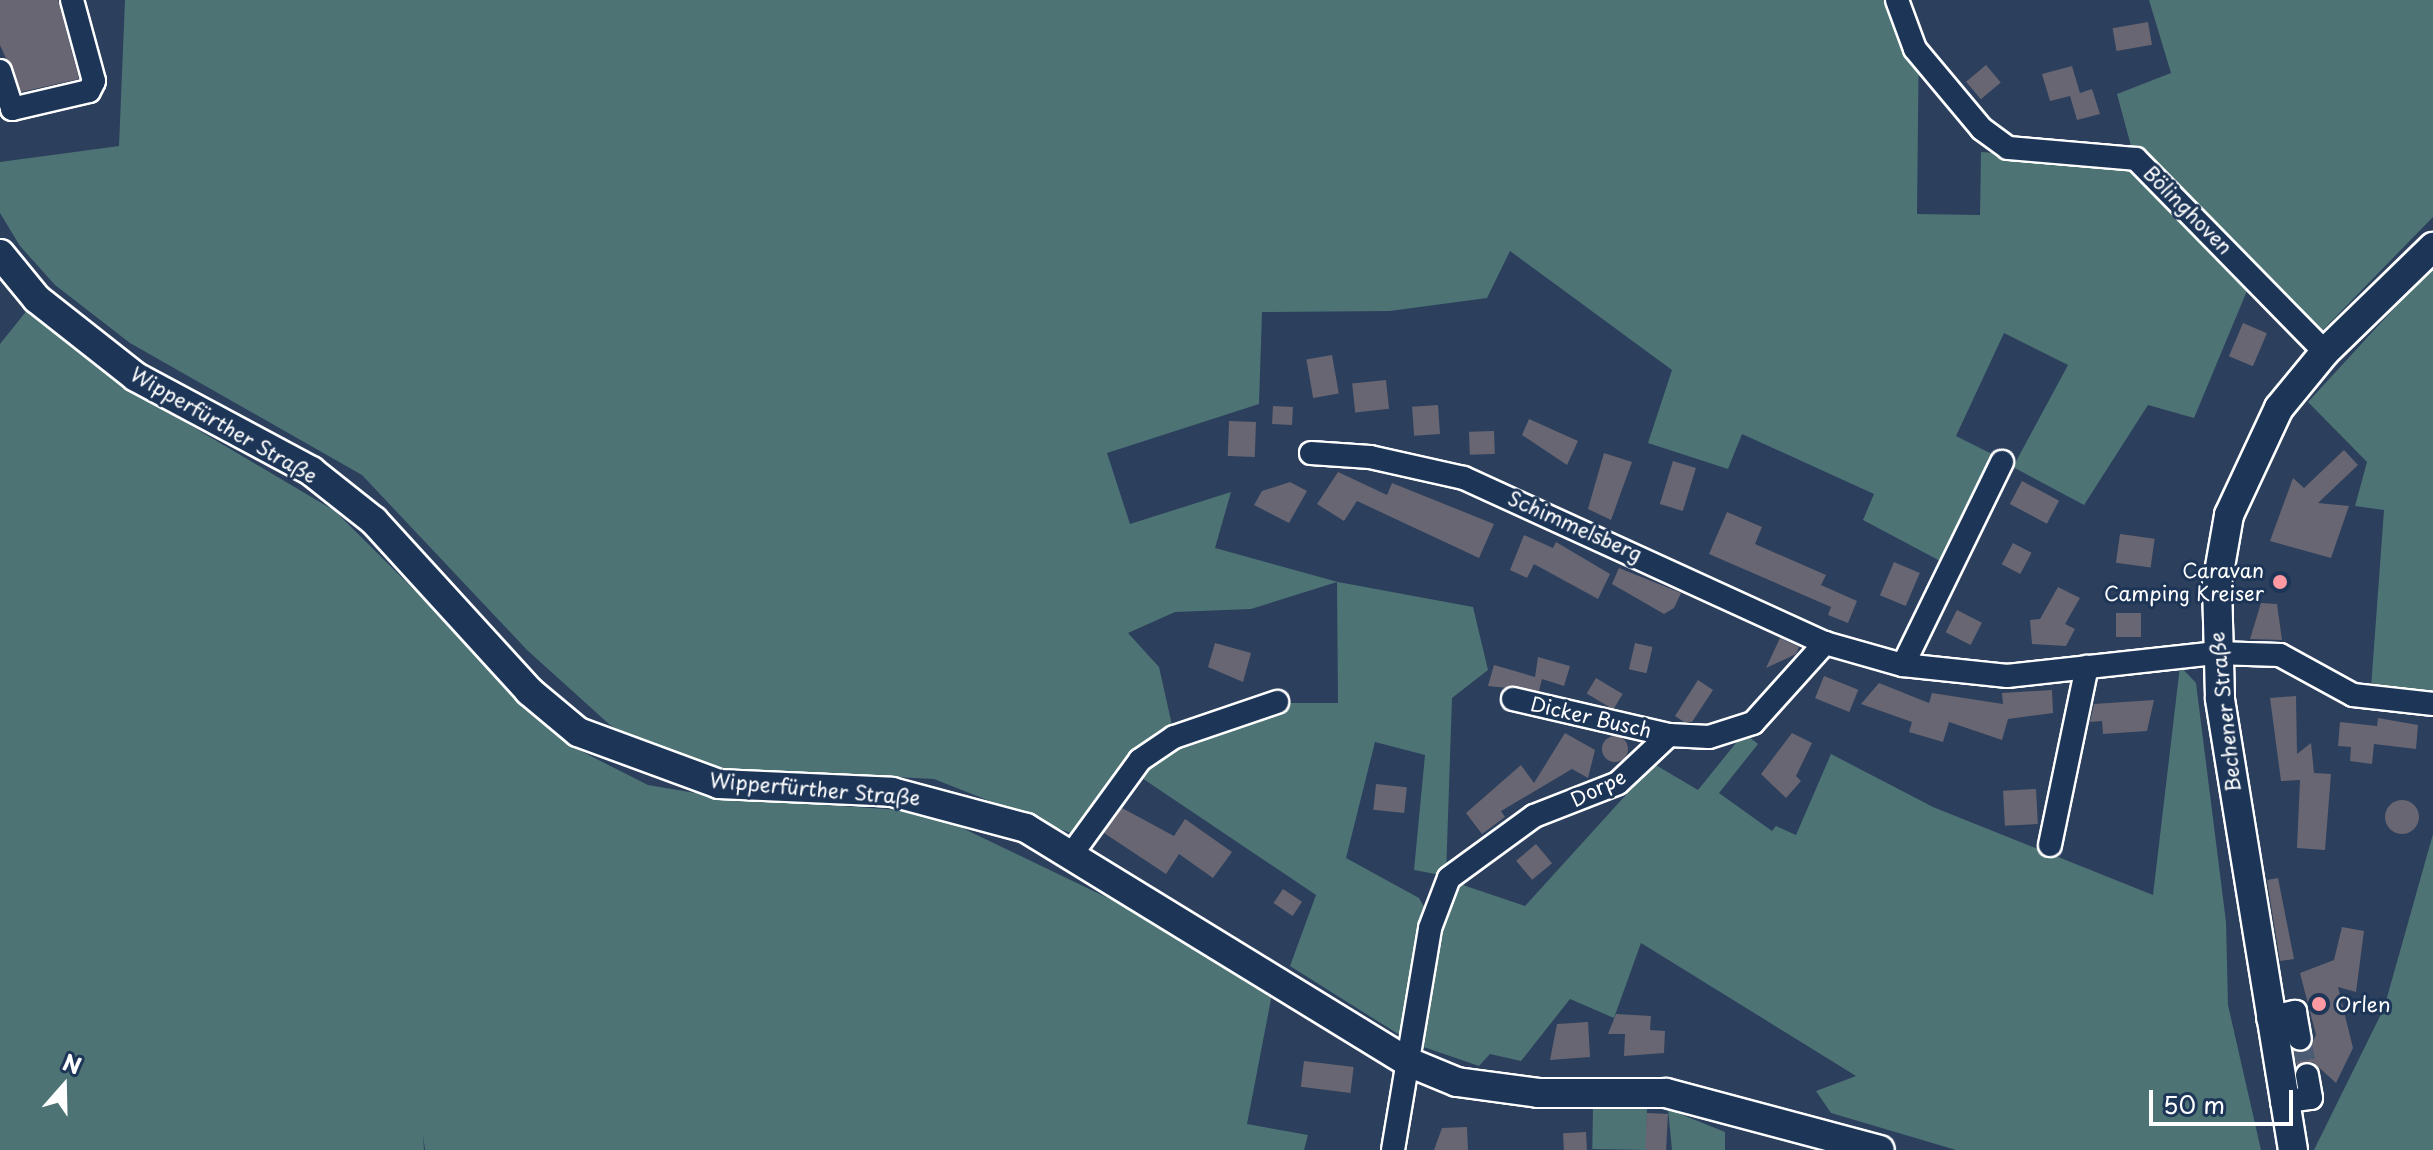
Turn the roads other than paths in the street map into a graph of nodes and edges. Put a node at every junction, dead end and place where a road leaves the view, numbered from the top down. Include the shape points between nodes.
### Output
1 (72, 0) edge
2 (1897, 0) edge
3 (0, 71) edge
4 (2433, 247) edge
5 (0, 254) edge
6 (2325, 352) junction
7 (1311, 453) dead end
8 (2002, 462) dead end
9 (1825, 643) junction
10 (2215, 653) junction
11 (1903, 665) junction
12 (2087, 667) junction
13 (1513, 699) dead end
14 (1277, 702) dead end
15 (2433, 704) edge
16 (1669, 735) junction
17 (2050, 845) dead end
18 (1071, 855) junction
19 (2268, 1018) junction
20 (2300, 1039) tunnel mouth
21 (1406, 1061) junction
22 (2307, 1075) tunnel mouth
23 (2282, 1102) junction
24 (1393, 1150) edge
25 (1880, 1150) edge
26 (2293, 1150) edge

1 - 3 street via 94,81 89,91 12,109
2 - 6 street, Bölinghoven via 1915,49 1982,129 2008,148 2136,159
4 - 6 main road, Bechener Straße
5 - 18 main road, Wipperfürther Straße via 37,299 136,377 311,471 374,521 529,691 578,732 648,764 719,784 892,792 963,806 1026,828
6 - 10 main road, Bechener Straße via 2279,408 2229,515
7 - 9 street, Schimmelsberg via 1370,457 1464,478
8 - 11 street
9 - 11 street
9 - 16 street via 1753,723 1709,737
10 - 12 street
10 - 15 street via 2280,655 2345,693
10 - 19 main road, Bechener Straße
11 - 12 street via 2007,676
12 - 17 street
13 - 16 street, Dicker Busch
14 - 18 street via 1174,737 1140,760
16 - 21 street, Dorpe via 1618,783 1534,816 1449,878 1430,928
18 - 21 main road, Wipperfürther Straße
19 - 20 street via 2295,1012
19 - 23 main road, Bechener Straße
21 - 24 street, Dorpe
21 - 25 main road, Wipperfürther Straße via 1493,1088 1666,1093
22 - 23 street via 2311,1098
23 - 26 main road, Bechener Straße

